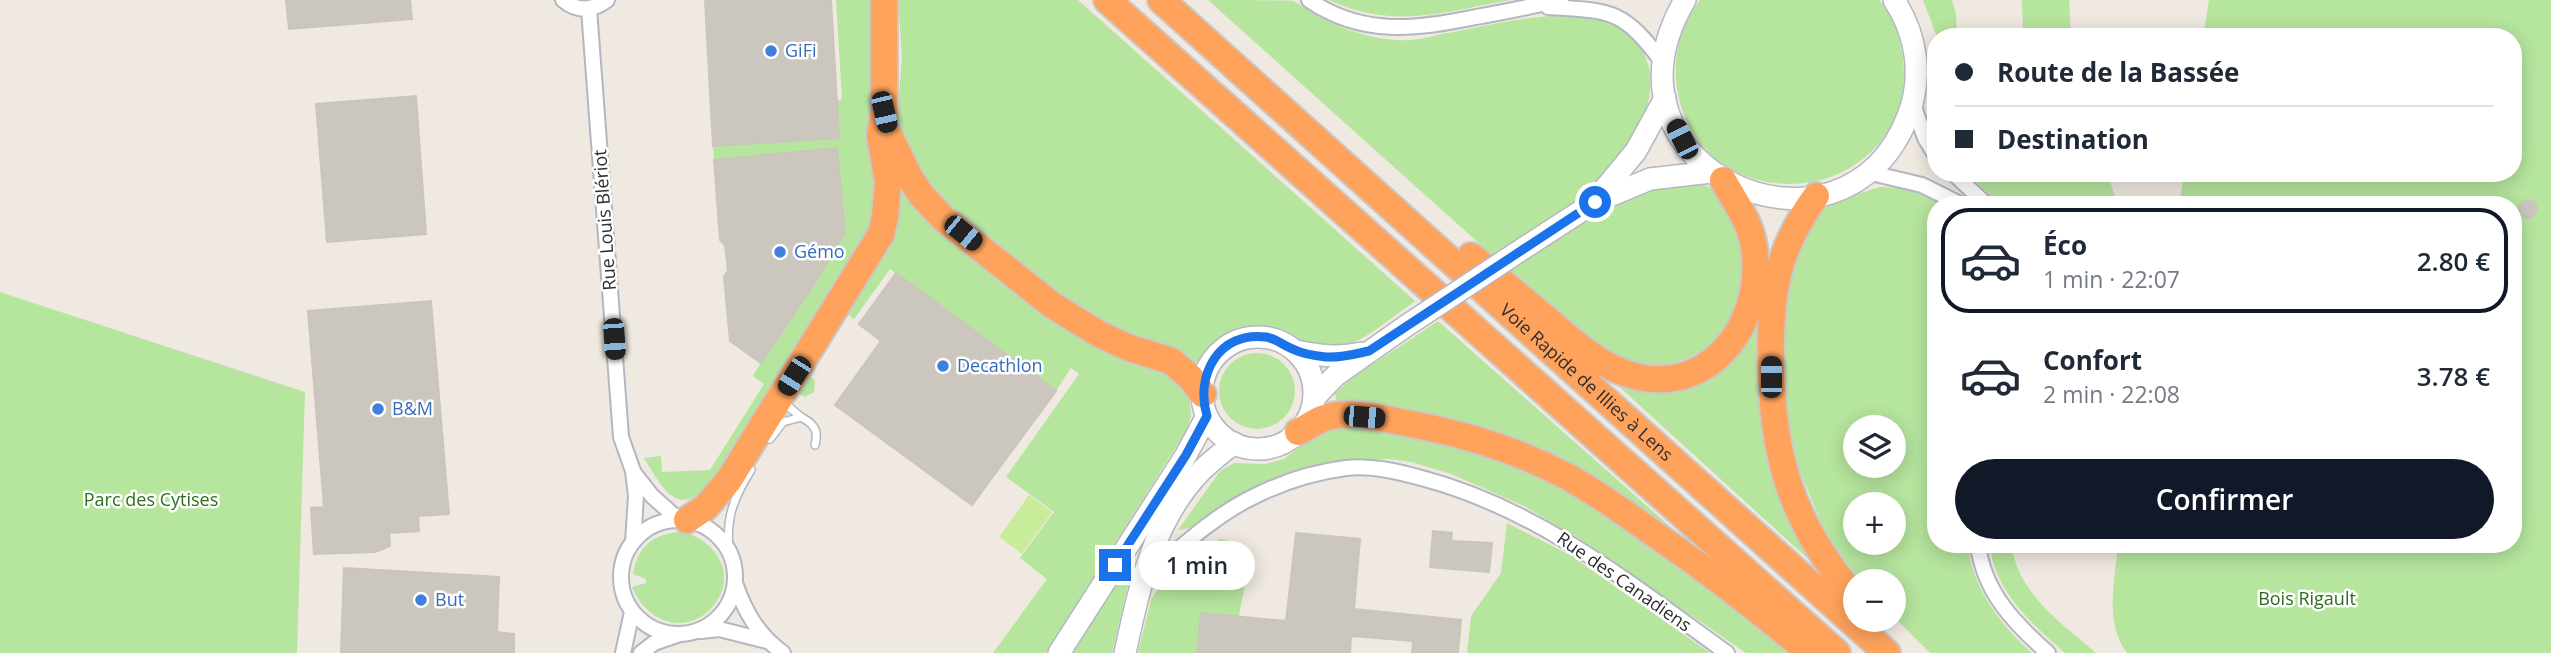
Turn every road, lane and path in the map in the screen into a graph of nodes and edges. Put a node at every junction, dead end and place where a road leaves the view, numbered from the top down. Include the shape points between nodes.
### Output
1 (563, 0) edge
2 (607, 0) edge
3 (884, 0) edge
4 (1107, 0) edge
5 (1161, 0) edge
6 (1309, 0) edge
7 (1561, 0) edge
8 (1685, 0) edge
9 (1894, 0) edge
10 (1532, 6) junction
11 (589, 9) junction
12 (1663, 63) junction
13 (1665, 98) junction
14 (1913, 104) junction
15 (884, 112) junction
16 (1927, 141) edge
17 (1867, 172) junction
18 (1717, 176) junction
19 (1963, 182) edge
20 (1816, 196) junction
21 (1943, 196) edge
22 (1977, 196) edge
23 (1595, 202) junction
24 (1412, 226) junction
25 (1296, 351) junction
26 (1369, 351) junction
27 (1314, 398) junction
28 (779, 399) junction
29 (1205, 405) junction
30 (801, 417) junction
31 (1298, 432) junction
32 (1234, 443) junction
33 (766, 444) dead end
34 (815, 445) dead end
35 (752, 467) dead end
36 (633, 471) junction
37 (683, 520) junction
38 (633, 542) junction
39 (729, 551) junction
40 (1980, 553) edge
41 (735, 582) junction
42 (1141, 582) junction
43 (1843, 584) edge
44 (632, 612) junction
45 (696, 631) junction
46 (1888, 632) edge
47 (679, 634) junction
48 (767, 641) junction
49 (623, 653) edge
50 (641, 653) edge
51 (783, 653) edge
52 (1059, 653) edge
53 (1125, 653) edge
54 (1727, 653) edge
55 (1810, 653) edge
56 (1837, 653) edge
57 (1887, 653) edge
58 (1903, 653) edge
59 (2048, 653) edge

1 - 11 street via 571,7
2 - 11 street
3 - 15 highway
4 - 56 highway
5 - 24 highway, Voie Rapide de Illies à Lens
6 - 10 street via 1345,17 1397,28
7 - 10 street
8 - 12 street via 1670,31
9 - 14 street via 1915,48
10 - 12 street via 1603,11 1626,21
11 - 36 street, Rue Louis Blériot via 621,437
12 - 13 street
13 - 18 street via 1682,139
13 - 23 street via 1636,151
14 - 16 street
14 - 17 street via 1896,140
15 - 28 highway via 880,135 888,196 881,234
15 - 29 highway via 889,135 910,178 944,219 1073,319 1127,347 1171,361 1190,377
17 - 20 street
17 - 21 street
18 - 20 street via 1764,196
18 - 23 street via 1650,178
18 - 24 highway via 1748,224 1754,244 1755,290 1743,327 1731,343 1714,359 1676,377 1639,377 1604,364 1453,240
19 - 22 street
20 - 43 highway via 1785,247 1776,283 1771,402 1775,438 1797,510
23 - 26 street, bridge
24 - 57 highway, Voie Rapide de Illies à Lens
25 - 26 street via 1343,357
25 - 27 street via 1310,372
25 - 29 street via 1265,337 1231,344 1208,369
26 - 27 street
27 - 31 street
28 - 30 lane
28 - 37 highway via 719,493
29 - 32 street via 1218,432
29 - 52 street via 1186,455
30 - 33 lane via 783,422
30 - 34 lane via 816,429
31 - 32 street via 1268,448
31 - 55 highway via 1324,418 1380,418 1487,442 1530,459 1609,502 1705,569
32 - 42 street via 1200,472 1178,502
35 - 39 lane via 730,511
36 - 37 street, Rue Louis Blériot via 652,496
36 - 38 street, Rue Louis Blériot
37 - 38 street via 663,521
37 - 39 street via 701,524
38 - 44 street via 621,577
39 - 41 street
40 - 59 street via 1994,595
41 - 45 street via 723,611
41 - 48 street via 744,608
42 - 53 street
42 - 54 street, Rue des Canadiens via 1205,527 1255,496 1303,477 1348,468 1393,470 1446,484 1522,515 1578,546
44 - 47 street via 662,632
44 - 49 street
45 - 47 street
45 - 48 street via 719,629
46 - 58 highway
47 - 50 street
48 - 51 street

